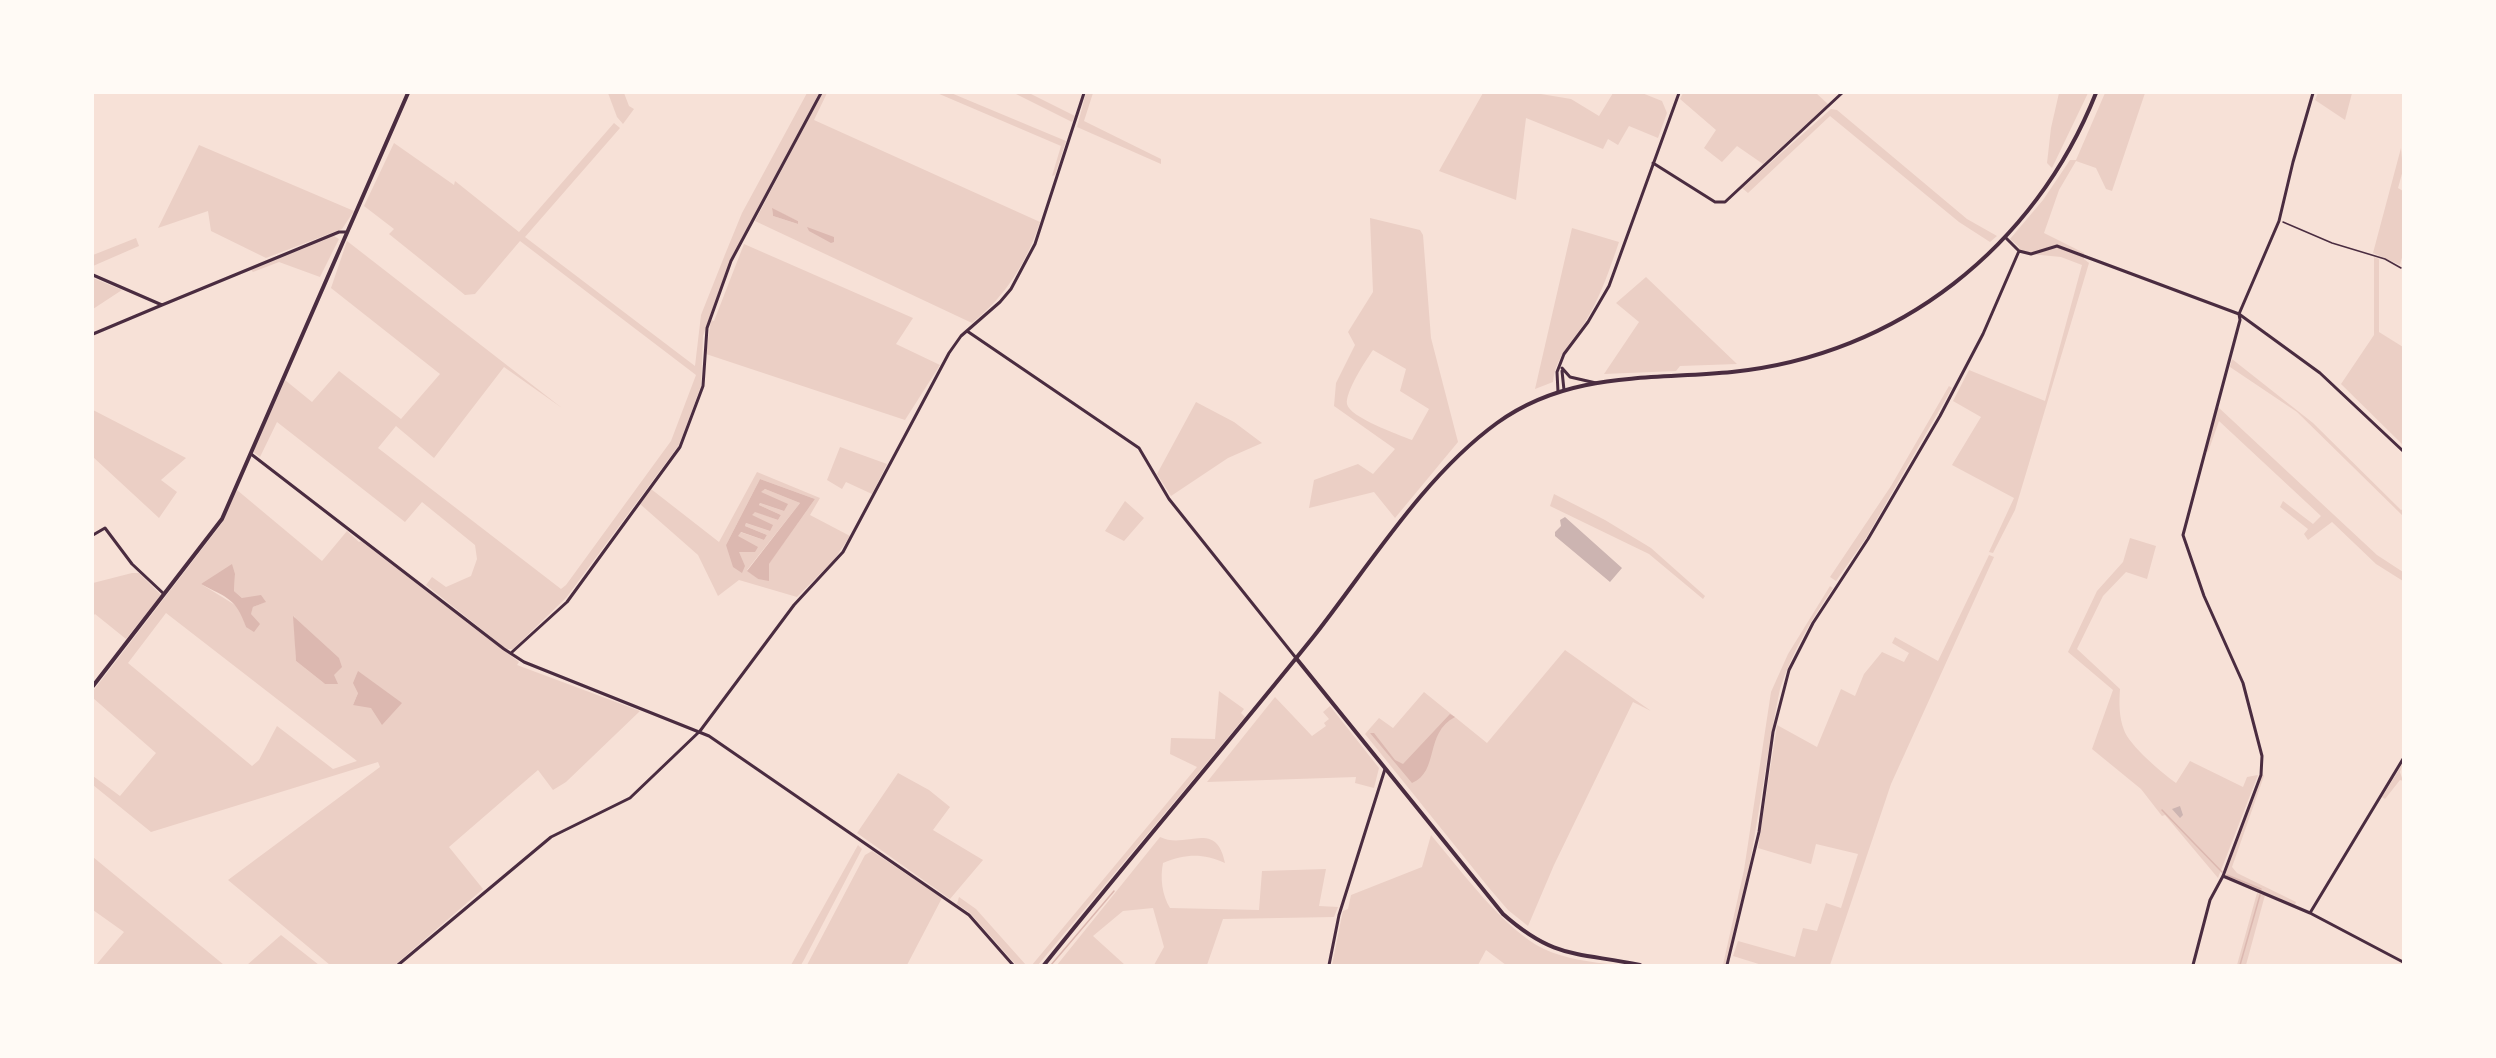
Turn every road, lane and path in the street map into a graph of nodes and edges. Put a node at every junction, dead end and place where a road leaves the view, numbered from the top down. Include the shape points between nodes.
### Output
1 (408, 93) edge
2 (820, 93) edge
3 (1084, 93) edge
4 (1679, 93) edge
5 (1842, 93) edge
6 (2096, 93) edge
7 (2313, 93) edge
8 (1653, 163) junction
9 (2279, 221) junction
10 (347, 232) junction
11 (2006, 238) junction
12 (2019, 251) junction
13 (2401, 268) dead end
14 (93, 275) edge
15 (162, 305) junction
16 (2239, 314) junction
17 (967, 331) junction
18 (93, 333) edge
19 (1560, 363) junction
20 (1562, 368) junction
21 (1596, 382) junction
22 (1564, 390) junction
23 (1558, 392) junction
24 (2403, 451) edge
25 (250, 454) junction
26 (93, 535) edge
27 (164, 594) junction
28 (510, 653) junction
29 (1296, 658) junction
30 (93, 686) edge
31 (700, 731) junction
32 (2403, 759) edge
33 (1385, 769) junction
34 (2223, 876) junction
35 (2310, 913) junction
36 (2403, 962) edge
37 (399, 965) edge
38 (1013, 965) edge
39 (1044, 965) edge
40 (1329, 965) edge
41 (1640, 965) edge
42 (1727, 965) edge
43 (2193, 965) edge

1 - 10 main road
2 - 28 street via 731,261 707,328 703,386 680,447 567,602
3 - 17 street via 1035,244 1011,289
4 - 8 street
5 - 8 street via 1725,202 1715,202
6 - 11 main road via 2067,157
7 - 9 street
8 - 19 street via 1608,286
9 - 13 path
9 - 16 street
10 - 15 street
10 - 25 main road
11 - 12 street
11 - 21 main road via 1929,304 1841,348 1764,368
12 - 16 street via 2031,254 2057,246
12 - 42 street via 1983,334 1940,416 1813,623 1789,670 1773,732 1759,832
14 - 15 street
15 - 18 street
16 - 24 street via 2320,373
16 - 34 street via 2183,535 2204,596 2243,682 2262,756 2261,775
17 - 29 street via 1139,448 1169,499
17 - 31 street via 925,395 843,552 794,605
19 - 20 street
19 - 23 street
20 - 21 street via 1570,377
20 - 22 street
21 - 22 main road
22 - 23 main road
23 - 29 main road via 1512,413 1461,453 1418,501
25 - 27 main road via 222,519
25 - 28 street
26 - 27 street via 105,528 132,564
27 - 30 main road
28 - 31 street via 524,662
29 - 33 main road
29 - 39 main road
31 - 37 street via 630,798 551,837
31 - 38 street via 969,915
32 - 35 street
33 - 40 street via 1339,915
33 - 41 main road via 1492,901 1517,926 1562,952
34 - 35 street
34 - 43 street via 2210,900
35 - 36 street

